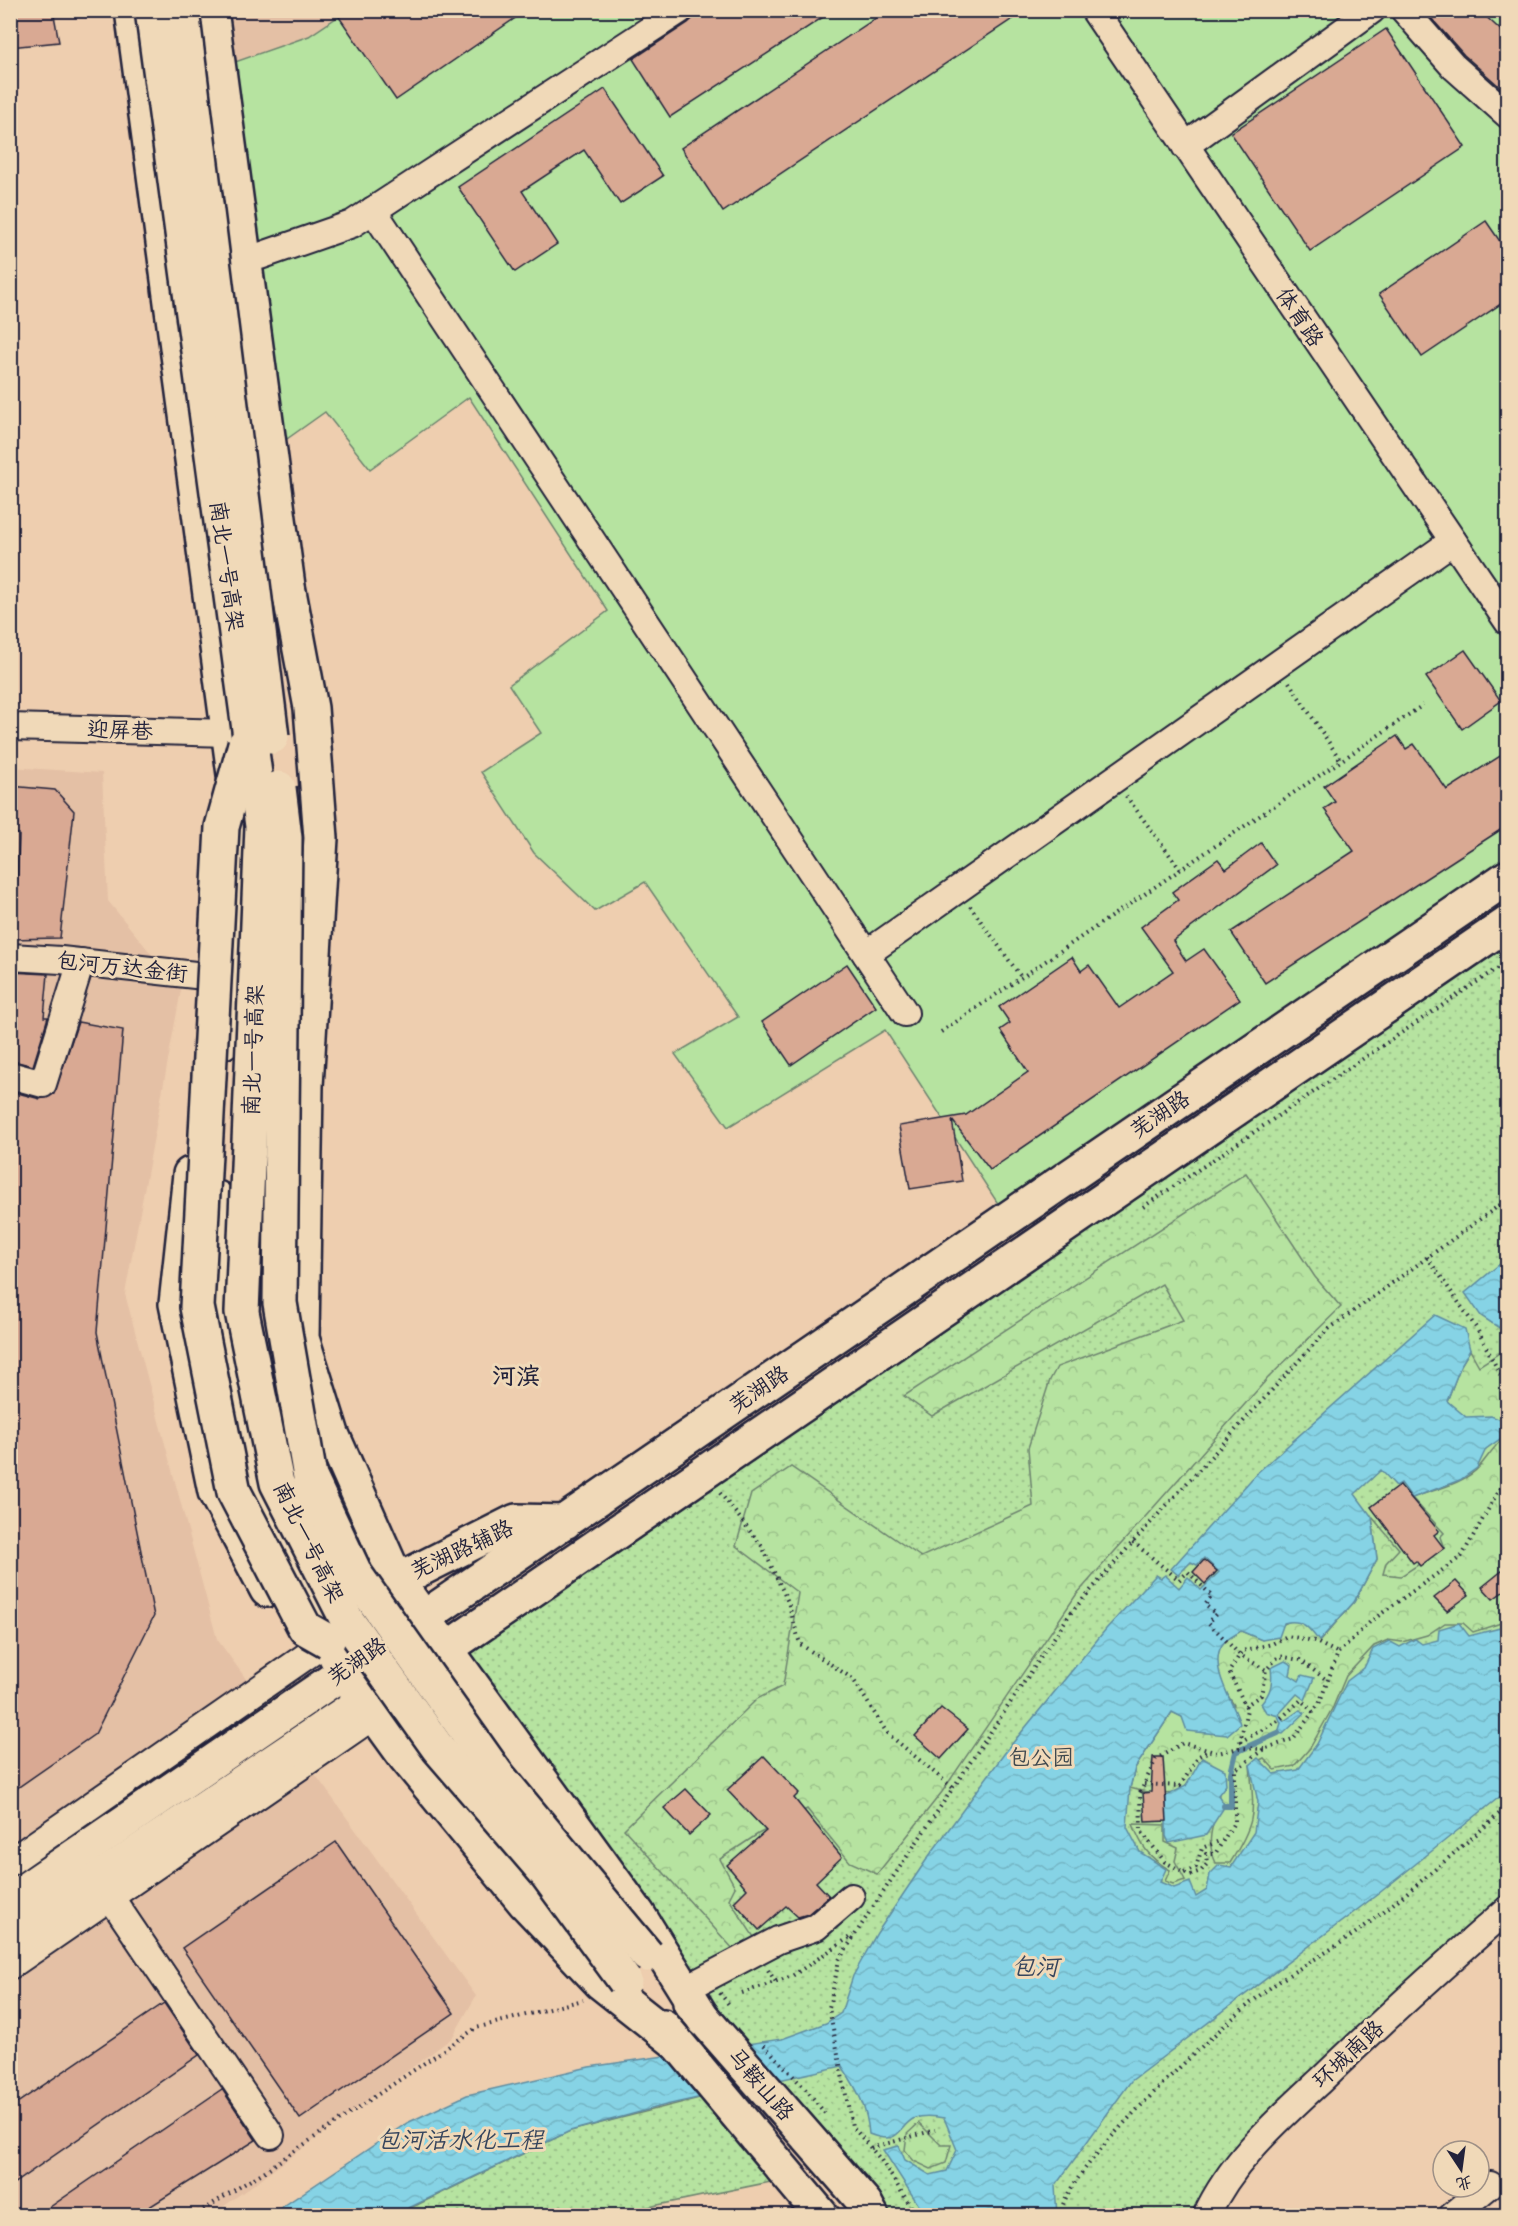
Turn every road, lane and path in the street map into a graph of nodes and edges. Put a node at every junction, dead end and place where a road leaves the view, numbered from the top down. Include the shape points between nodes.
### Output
1 (132, 10) edge
2 (152, 10) edge
3 (182, 10) edge
4 (211, 10) edge
5 (223, 10) edge
6 (680, 10) edge
7 (1094, 10) edge
8 (1372, 10) edge
9 (1404, 10) edge
10 (1508, 116) edge
11 (1185, 146) junction
12 (373, 210) junction
13 (260, 256) dead end
14 (1453, 541) junction
15 (288, 586) junction
16 (1508, 622) edge
17 (1277, 664) junction
18 (1423, 705) dead end
19 (10, 727) edge
20 (239, 732) junction
21 (1341, 760) junction
22 (1114, 778) junction
23 (1180, 869) junction
24 (1508, 877) edge
25 (957, 888) junction
26 (1508, 923) edge
27 (866, 954) junction
28 (10, 957) edge
29 (1508, 961) edge
30 (81, 962) junction
31 (1021, 977) junction
32 (232, 979) junction
33 (905, 1013) dead end
34 (941, 1032) dead end
35 (10, 1075) edge
36 (1508, 1199) edge
37 (1134, 1213) dead end
38 (1427, 1257) junction
39 (1508, 1390) edge
40 (1508, 1474) edge
41 (728, 1484) dead end
42 (718, 1491) junction
43 (709, 1498) dead end
44 (565, 1522) junction
45 (1133, 1542) junction
46 (397, 1581) junction
47 (421, 1617) junction
48 (328, 1641) junction
49 (446, 1649) junction
50 (1338, 1653) junction
51 (1240, 1655) junction
52 (1266, 1670) junction
53 (343, 1671) junction
54 (1328, 1681) junction
55 (1245, 1706) junction
56 (369, 1708) junction
57 (1313, 1712) junction
58 (1240, 1742) junction
59 (1239, 1748) junction
60 (1263, 1749) junction
61 (1210, 1750) junction
62 (1144, 1784) junction
63 (953, 1788) junction
64 (1508, 1806) edge
65 (1223, 1840) junction
66 (10, 1862) edge
67 (1184, 1872) junction
68 (851, 1897) dead end
69 (111, 1898) junction
70 (10, 1900) edge
71 (1508, 1909) edge
72 (856, 1933) junction
73 (10, 1938) edge
74 (647, 1955) joint
75 (10, 1966) edge
76 (625, 1981) joint
77 (700, 1987) junction
78 (742, 1993) dead end
79 (586, 1999) dead end
80 (719, 2016) junction
81 (761, 2042) dead end
82 (677, 2043) junction
83 (805, 2089) dead end
84 (935, 2130) dead end
85 (271, 2135) dead end
86 (870, 2148) junction
87 (1473, 2199) edge
88 (193, 2216) edge
89 (822, 2216) edge
90 (872, 2216) edge
91 (917, 2216) edge
92 (1061, 2216) edge
93 (1206, 2216) edge
94 (1452, 2216) edge

1 - 20 main road
2 - 20 main road, 南北一号高架, bridge
3 - 74 main road, 南北一号高架, bridge via 285,838 280,1303 310,1477 356,1575 496,1773
4 - 15 main road
5 - 15 main road via 285,480
6 - 12 street
7 - 11 street, 体育路
8 - 11 street
9 - 10 street via 1453,66
11 - 14 street, 体育路
12 - 13 street via 352,224
12 - 27 street
14 - 16 street, 体育路
14 - 17 street
15 - 46 main road via 311,708 321,838 306,1086 302,1338 333,1434
17 - 21 path
17 - 22 street
18 - 21 path
19 - 20 street, 迎屏巷
20 - 32 main road via 241,827
20 - 48 main road, bridge via 222,827 197,1307 234,1492 305,1628
20 - 76 main road, 南北一号高架, bridge via 262,826 242,1312 277,1483 347,1620 438,1748 545,1872
21 - 23 path
22 - 23 path
22 - 25 street
23 - 31 path
24 - 44 main road, 芜湖路
25 - 27 street
25 - 31 path
26 - 49 main road, 芜湖路
27 - 33 street
28 - 30 street, 包河万达金街
29 - 37 path
30 - 32 street, 包河万达金街
30 - 35 street via 43,1084
31 - 34 path
32 - 48 main road via 223,1041 218,1134 216,1309 246,1472
36 - 38 path
38 - 39 path via 1478,1329
38 - 45 path via 1326,1331
40 - 50 path via 1462,1556 1371,1621
41 - 42 path
42 - 43 path
42 - 63 path via 762,1546 788,1602 800,1644 853,1679 887,1733
44 - 46 main road, 芜湖路辅路 via 516,1521
44 - 47 main road, 芜湖路
45 - 51 path via 1179,1580 1188,1572 1212,1596 1205,1605 1216,1614 1208,1622
45 - 63 path via 1070,1614
46 - 47 main road
47 - 49 main road
47 - 53 main road, 芜湖路
48 - 53 main road
48 - 66 street
49 - 56 main road, 芜湖路
49 - 77 main road via 638,1914
50 - 51 path via 1314,1641 1287,1636
50 - 54 path
51 - 52 path
51 - 55 path via 1229,1672
52 - 54 path via 1279,1656 1300,1660
52 - 55 path via 1261,1695
53 - 56 main road
53 - 70 main road, 芜湖路
54 - 57 path
55 - 58 path
56 - 69 street
56 - 73 main road, 芜湖路
56 - 82 main road via 525,1903 600,1982
57 - 58 path via 1301,1700 1278,1721
57 - 60 path via 1293,1739
58 - 59 path
59 - 60 path
59 - 61 path via 1218,1753
60 - 65 path via 1235,1770 1235,1821
61 - 62 path via 1199,1756 1180,1786
61 - 62 path via 1183,1743 1155,1759
62 - 67 path via 1140,1793 1141,1831 1165,1862
63 - 72 path
64 - 92 path via 1362,1928 1260,1995 1170,2075 1085,2168 1060,2208
65 - 67 path via 1202,1848 1196,1867
65 - 67 path via 1215,1854 1206,1854 1207,1864 1201,1871 1190,1875
68 - 77 street via 816,1926 778,1940
69 - 75 street
69 - 85 street
71 - 93 street, 环城南路 via 1295,2104 1223,2182
72 - 78 path via 792,1976
72 - 86 path via 839,1960 829,2008 852,2126
74 - 80 main road, 马鞍山路
76 - 82 main road, 马鞍山路
77 - 80 main road
77 - 80 path
79 - 88 path via 476,2028
80 - 90 main road, 马鞍山路 via 772,2097 865,2203
81 - 83 path
82 - 89 main road, 马鞍山路
84 - 86 path
86 - 91 path
87 - 94 street

